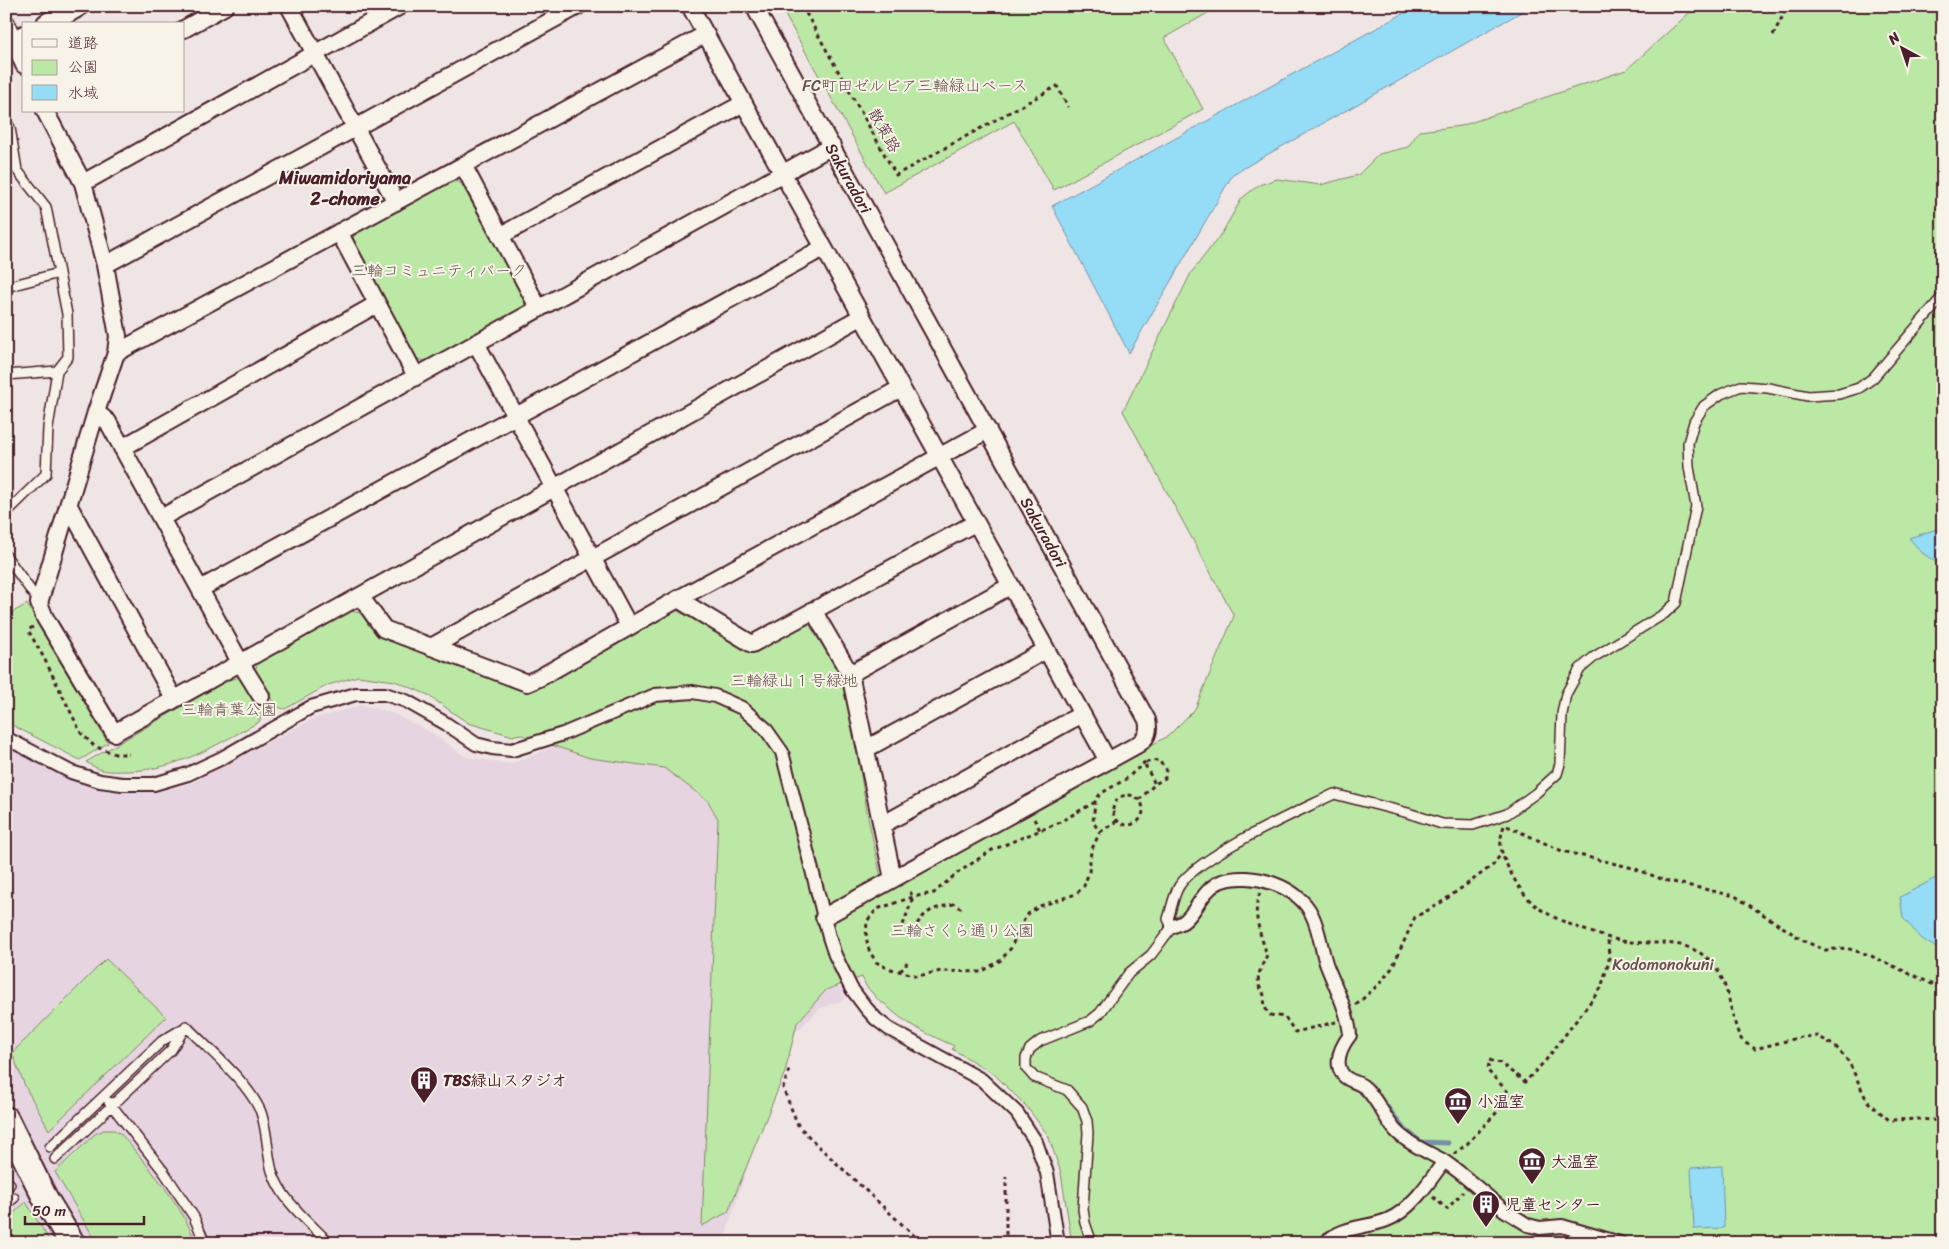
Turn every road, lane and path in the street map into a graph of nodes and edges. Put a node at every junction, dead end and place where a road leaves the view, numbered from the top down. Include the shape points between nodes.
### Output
1 (78, 6) edge
2 (225, 6) edge
3 (288, 6) edge
4 (400, 6) edge
5 (578, 6) edge
6 (690, 6) edge
7 (754, 6) edge
8 (802, 6) edge
9 (1788, 6) edge
10 (50, 22) edge
11 (6, 23) edge
12 (185, 28) edge
13 (706, 34) junction
14 (1772, 35) dead end
15 (14, 42) edge
16 (315, 54) junction
17 (22, 60) edge
18 (744, 103) junction
19 (1068, 107) dead end
20 (46, 112) edge
21 (6, 121) edge
22 (355, 128) junction
23 (832, 146) junction
24 (463, 165) junction
25 (782, 174) junction
26 (82, 183) junction
27 (396, 202) junction
28 (339, 232) junction
29 (500, 236) junction
30 (823, 248) junction
31 (105, 265) junction
32 (59, 273) junction
33 (6, 287) edge
34 (1943, 296) edge
35 (377, 304) junction
36 (539, 308) junction
37 (861, 317) junction
38 (476, 343) junction
39 (116, 353) junction
40 (57, 371) junction
41 (6, 375) edge
42 (416, 376) junction
43 (901, 388) junction
44 (96, 412) junction
45 (515, 416) junction
46 (988, 430) junction
47 (122, 448) junction
48 (938, 456) junction
49 (554, 488) junction
50 (69, 506) junction
51 (6, 513) edge
52 (161, 518) junction
53 (975, 522) junction
54 (6, 556) edge
55 (592, 559) junction
56 (1010, 586) junction
57 (200, 589) junction
58 (360, 596) junction
59 (678, 599) junction
60 (39, 603) junction
61 (813, 610) junction
62 (45, 618) junction
63 (629, 626) junction
64 (431, 647) junction
65 (1046, 650) junction
66 (240, 662) junction
67 (850, 674) junction
68 (261, 696) dead end
69 (174, 699) junction
70 (1082, 714) junction
71 (6, 738) edge
72 (1135, 746) junction
73 (866, 749) junction
74 (129, 754) dead end
75 (1108, 761) junction
76 (1144, 763) junction
77 (1155, 784) junction
78 (1139, 800) junction
79 (1095, 802) junction
80 (1116, 820) junction
81 (882, 825) junction
82 (1100, 832) junction
83 (1501, 854) junction
84 (893, 879) junction
85 (1267, 882) junction
86 (913, 897) junction
87 (964, 910) dead end
88 (824, 917) junction
89 (917, 924) dead end
90 (903, 925) dead end
91 (1172, 927) junction
92 (1608, 937) junction
93 (907, 958) dead end
94 (899, 972) junction
95 (1943, 989) edge
96 (1346, 1012) junction
97 (186, 1026) junction
98 (789, 1070) dead end
99 (104, 1096) junction
100 (112, 1106) junction
101 (6, 1119) edge
102 (1943, 1121) edge
103 (50, 1147) dead end
104 (55, 1159) dead end
105 (1444, 1161) junction
106 (1006, 1177) dead end
107 (1472, 1182) junction
108 (1423, 1189) junction
109 (914, 1234) junction
110 (72, 1243) edge
111 (205, 1243) edge
112 (329, 1243) edge
113 (906, 1243) edge
114 (922, 1243) edge
115 (1006, 1243) edge
116 (1058, 1243) edge
117 (1092, 1243) edge
118 (1325, 1243) edge
119 (1620, 1243) edge

1 - 10 street
2 - 12 street
3 - 16 street
4 - 16 street
5 - 22 street
6 - 13 street
7 - 23 street, Sakuradori
8 - 19 path, 散策路 via 896,175 1057,86
9 - 14 path
11 - 15 street
13 - 18 street
13 - 24 street
15 - 17 street
16 - 22 street
16 - 26 street
18 - 25 street
18 - 29 street
20 - 26 street
21 - 32 lane via 17,170 46,207
22 - 27 street
22 - 31 street
23 - 25 street
23 - 46 street, Sakuradori
24 - 27 street
24 - 29 street
25 - 30 street
25 - 36 street
26 - 31 street
27 - 28 street
28 - 35 street
28 - 39 street
29 - 36 street
30 - 37 street
30 - 45 street
31 - 39 street via 118,336
32 - 33 lane
32 - 40 lane via 67,314 68,357
34 - 91 lane via 1873,378 1859,388 1839,394 1808,396 1742,386 1721,394 1704,406 1694,422 1688,443 1696,506 1676,603 1580,669 1566,694 1560,764 1550,782 1507,814 1473,825 1442,824 1334,794 1201,863 1177,888 1168,920
35 - 42 street
35 - 47 street
36 - 38 street
37 - 43 street
37 - 49 street
38 - 42 street
38 - 45 street
39 - 44 street
40 - 41 lane
40 - 51 lane via 48,428 46,474
42 - 52 street
43 - 48 street
43 - 55 street
44 - 47 street via 108,422
44 - 50 street
45 - 49 street
45 - 57 street
46 - 48 street
46 - 72 street, Sakuradori via 1147,720 1147,735
47 - 52 street
48 - 53 street
48 - 59 street
49 - 55 street
49 - 58 street
50 - 60 street
50 - 69 street
52 - 57 street
53 - 56 street
53 - 61 street
54 - 60 lane
55 - 63 street
55 - 64 street
56 - 65 street
56 - 67 street
57 - 66 street
58 - 64 street via 384,629
58 - 66 street
59 - 61 street via 752,644
59 - 63 street
60 - 62 street
61 - 67 street
62 - 69 street via 114,733
62 - 74 path via 28,630 81,733 94,746 115,754
63 - 64 street via 527,683
65 - 70 street
65 - 73 street
66 - 68 street
66 - 69 street
67 - 73 street
70 - 75 street
70 - 81 street
71 - 88 street via 78,774 100,781 154,784 188,774 222,758 311,707 356,694 385,694 406,701 476,744 512,750 563,734 656,695 693,692 715,696 742,708 765,728 782,752
72 - 75 street, Sakuradori
72 - 76 path
73 - 81 street
75 - 84 street, Sakuradori
76 - 77 path
76 - 77 path via 1158,760 1166,769 1165,778
76 - 79 path via 1126,779 1100,794
77 - 78 path
78 - 80 path via 1127,795 1118,799 1112,812
78 - 80 path via 1142,811 1139,820 1125,825
79 - 82 path via 1093,822
79 - 86 path via 1058,823 992,850 934,893
80 - 82 path
81 - 84 street
82 - 94 path via 1091,852 1084,886 1076,894 1040,906 1028,914 1011,948 994,965 981,972 941,970 918,976
83 - 92 path via 1519,888 1537,906 1564,922
83 - 95 path via 1500,836 1505,824 1562,851 1735,896 1804,941 1826,950 1846,948 1869,955
83 - 96 path via 1493,865 1470,882 1414,918 1392,968 1380,983
84 - 88 street, Sakuradori
85 - 91 street via 1253,877 1222,882 1208,890 1184,922
85 - 96 street via 1296,896 1312,913 1326,964
85 - 96 path via 1259,895 1256,910 1267,955 1259,974 1266,1010 1270,1015 1286,1016 1295,1032 1335,1023
86 - 90 path
86 - 94 path via 877,910 867,921 866,937 876,962
87 - 89 path via 953,904 933,909 927,911
88 - 116 street via 835,955 851,988 866,1008 889,1029 982,1080 1017,1114 1036,1142 1047,1173
91 - 117 lane via 1151,955 1130,973 1100,1013 1090,1021 1040,1041 1030,1049 1026,1058 1026,1068 1034,1077 1067,1090 1082,1107 1087,1121 1084,1209
92 - 102 path via 1631,942 1673,942 1691,947 1720,973 1742,1040 1756,1049 1801,1036 1818,1036 1836,1047 1849,1062 1867,1101 1889,1120
92 - 105 path via 1609,961 1601,988 1576,1023 1525,1082 1500,1063 1489,1060 1488,1071 1512,1096 1467,1144
93 - 94 path via 906,966
96 - 105 street via 1350,1035 1339,1054 1339,1068 1348,1080 1364,1086 1408,1141
97 - 99 lane via 162,1041
97 - 100 lane via 171,1050
97 - 112 lane via 241,1082 260,1111 272,1172 280,1190
98 - 109 path via 782,1088 798,1125
99 - 100 lane
99 - 103 lane
100 - 104 lane
100 - 111 lane via 194,1216
101 - 110 main road via 45,1198
105 - 107 street
105 - 108 street
106 - 115 path
107 - 108 path via 1447,1208
107 - 119 street via 1504,1210 1528,1225 1540,1228 1562,1226
108 - 118 street via 1402,1213 1368,1226 1348,1229
109 - 113 path
109 - 114 path

